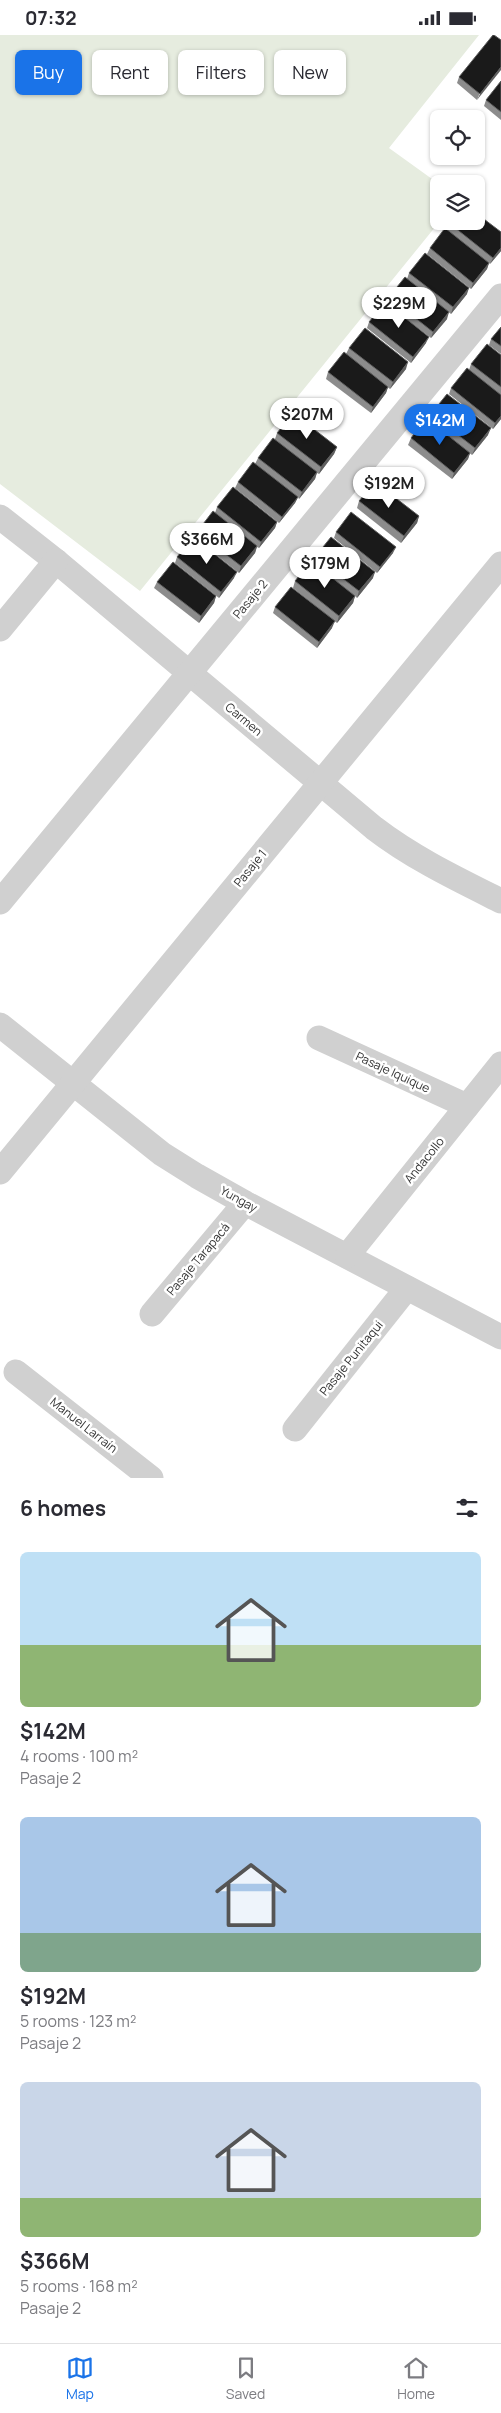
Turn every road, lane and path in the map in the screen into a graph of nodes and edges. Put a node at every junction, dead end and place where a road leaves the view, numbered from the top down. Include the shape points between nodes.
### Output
1 (501, 296) edge
2 (0, 517) edge
3 (56, 561) junction
4 (501, 563) edge
5 (0, 629) edge
6 (189, 673) junction
7 (320, 783) junction
8 (501, 901) edge
9 (0, 902) edge
10 (0, 1025) edge
11 (319, 1038) dead end
12 (501, 1064) edge
13 (73, 1084) junction
14 (467, 1106) junction
15 (0, 1172) edge
16 (245, 1203) junction
17 (347, 1256) junction
18 (407, 1288) junction
19 (152, 1313) dead end
20 (501, 1337) edge
21 (16, 1372) dead end
22 (295, 1429) dead end
23 (151, 1478) edge

1 - 6 street, Pasaje 2
2 - 3 street, Carmen
3 - 5 street
3 - 6 street, Carmen
4 - 7 street, Pasaje 1
6 - 7 street, Carmen
6 - 9 street, Pasaje 2
7 - 8 street, Carmen via 401,848
7 - 13 street, Pasaje 1
10 - 13 street, Yungay
11 - 14 street, Pasaje Iquique
12 - 14 street, Andacollo
13 - 15 street, Pasaje 1
13 - 16 street, Yungay via 162,1153
14 - 17 street, Andacollo
16 - 17 street, Yungay
16 - 19 street, Pasaje Tarapacá
17 - 18 street, Yungay
18 - 20 street, Yungay
18 - 22 street, Pasaje Punitaqui
21 - 23 street, Manuel Larraín

